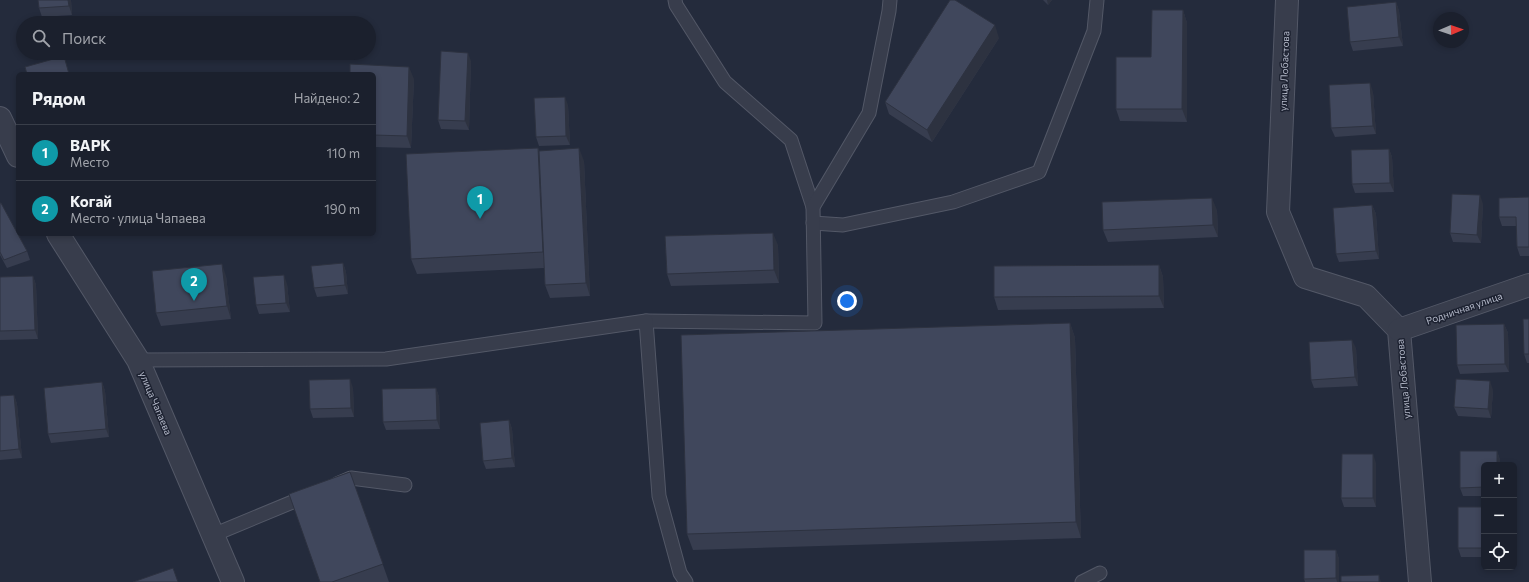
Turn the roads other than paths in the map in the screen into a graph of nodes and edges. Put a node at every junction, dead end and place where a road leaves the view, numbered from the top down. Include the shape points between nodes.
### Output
1 (675, 0) edge
2 (890, 0) edge
3 (1097, 0) edge
4 (1287, 0) edge
5 (0, 118) edge
6 (16, 152) edge
7 (813, 207) junction
8 (813, 223) junction
9 (59, 236) edge
10 (1529, 285) edge
11 (646, 321) junction
12 (1399, 330) junction
13 (138, 360) junction
14 (405, 485) dead end
15 (213, 535) junction
16 (1100, 573) dead end
17 (233, 582) edge
18 (686, 582) edge
19 (1082, 582) edge
20 (1420, 582) edge

1 - 7 lane via 724,82 791,140
2 - 7 lane via 869,113
3 - 8 lane via 1094,31 1039,172 953,202 842,225
4 - 12 street, улица Лобастова via 1278,212 1305,277 1366,296
5 - 6 street
7 - 8 lane
8 - 11 lane via 816,323
9 - 13 street, улица Чапаева
10 - 12 street, Родничная улица
11 - 13 lane via 386,358
11 - 18 lane via 659,496 680,573
12 - 20 street, улица Лобастова
13 - 15 street, улица Чапаева
14 - 15 lane via 351,478
15 - 17 street, улица Чапаева
16 - 19 lane

